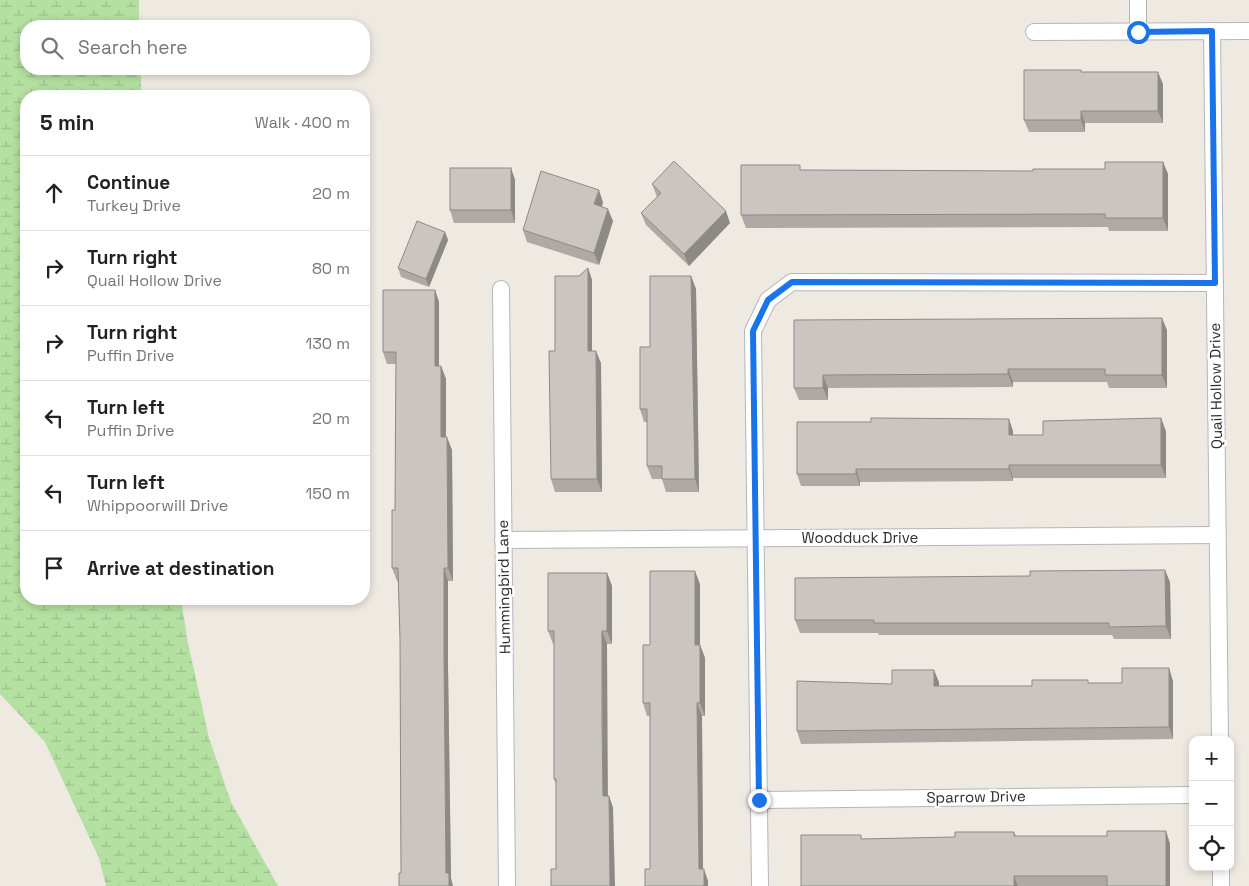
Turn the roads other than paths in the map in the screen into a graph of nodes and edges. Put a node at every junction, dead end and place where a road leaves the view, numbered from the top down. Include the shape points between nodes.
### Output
1 (1138, 0) edge
2 (1212, 31) junction
3 (1249, 31) edge
4 (1034, 32) dead end
5 (1138, 32) junction
6 (1215, 283) junction
7 (501, 288) dead end
8 (1217, 535) junction
9 (755, 538) junction
10 (503, 540) junction
11 (1220, 736) edge
12 (1189, 795) edge
13 (759, 800) junction
14 (1221, 871) edge
15 (507, 886) edge
16 (760, 886) edge
17 (1221, 886) edge

1 - 5 street
2 - 3 street
2 - 5 street
2 - 6 street, Quail Hollow Drive
4 - 5 street
6 - 8 street, Quail Hollow Drive
6 - 9 street via 792,282 768,300 753,331
7 - 10 street, Hummingbird Lane
8 - 9 street, Woodduck Drive
8 - 11 street, Quail Hollow Drive
9 - 10 street, Woodduck Drive
9 - 13 street
10 - 15 street, Hummingbird Lane
12 - 13 street, Sparrow Drive
13 - 16 street
14 - 17 street

